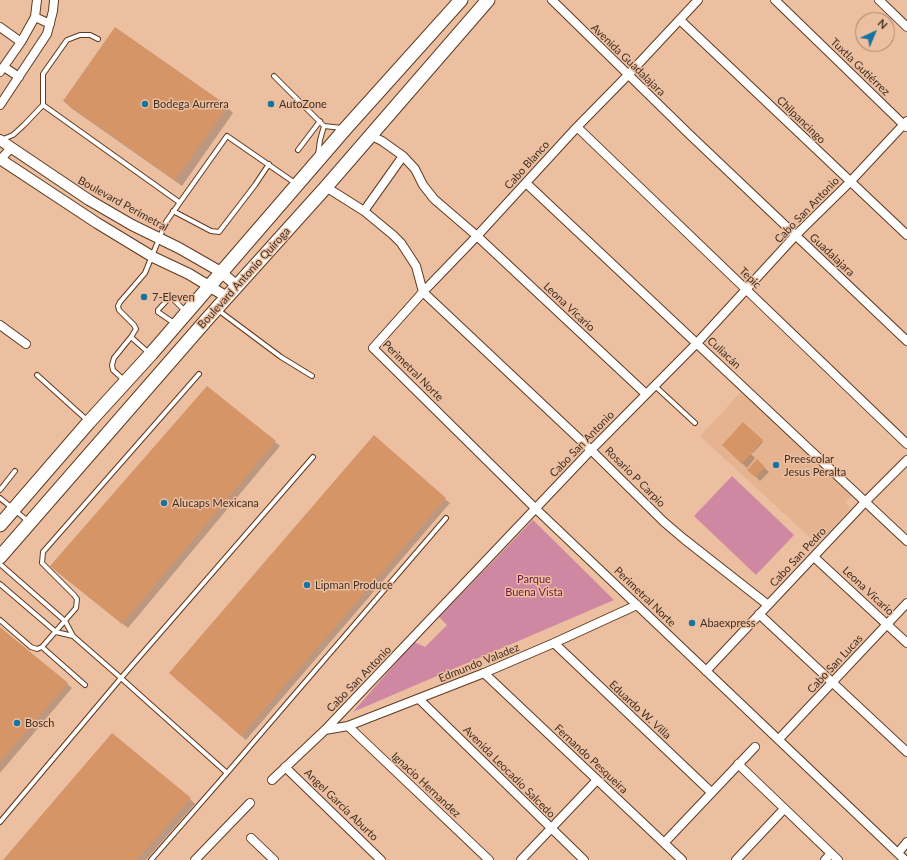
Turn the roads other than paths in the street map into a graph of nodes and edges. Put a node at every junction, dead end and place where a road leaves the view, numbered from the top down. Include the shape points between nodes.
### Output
1 (37, 0) edge
2 (54, 0) edge
3 (461, 0) edge
4 (488, 0) edge
5 (552, 0) edge
6 (698, 0) edge
7 (775, 0) edge
8 (879, 0) edge
9 (34, 17) junction
10 (680, 20) junction
11 (50, 24) junction
12 (907, 26) edge
13 (0, 27) edge
14 (98, 39) dead end
15 (21, 42) junction
16 (2, 70) edge
17 (628, 75) junction
18 (274, 76) dead end
19 (19, 77) junction
20 (0, 105) edge
21 (43, 105) junction
22 (320, 121) junction
23 (906, 125) edge
24 (324, 126) junction
25 (577, 127) junction
26 (346, 128) junction
27 (13, 135) junction
28 (370, 135) junction
29 (690, 135) joint
30 (0, 140) edge
31 (11, 148) junction
32 (298, 150) dead end
33 (403, 156) junction
34 (0, 159) edge
35 (318, 162) junction
36 (269, 164) junction
37 (850, 182) junction
38 (526, 183) junction
39 (297, 185) junction
40 (326, 187) junction
41 (179, 202) junction
42 (173, 211) junction
43 (364, 211) junction
44 (476, 236) junction
45 (795, 236) junction
46 (907, 236) edge
47 (159, 238) junction
48 (153, 256) junction
49 (221, 272) junction
50 (210, 286) junction
51 (237, 286) junction
52 (747, 290) junction
53 (423, 292) junction
54 (227, 297) junction
55 (216, 309) junction
56 (186, 312) junction
57 (176, 324) junction
58 (0, 325) edge
59 (131, 337) junction
60 (907, 341) edge
61 (697, 343) junction
62 (26, 344) dead end
63 (374, 347) joint
64 (151, 354) junction
65 (199, 374) dead end
66 (37, 375) dead end
67 (312, 376) dead end
68 (125, 381) junction
69 (654, 386) junction
70 (646, 394) junction
71 (89, 422) junction
72 (695, 423) dead end
73 (907, 444) edge
74 (591, 450) junction
75 (313, 457) dead end
76 (907, 460) edge
77 (16, 471) dead end
78 (0, 490) edge
79 (0, 498) edge
80 (866, 501) junction
81 (536, 509) junction
82 (13, 510) junction
83 (446, 518) dead end
84 (29, 522) junction
85 (0, 525) edge
86 (907, 541) edge
87 (814, 556) junction
88 (0, 557) edge
89 (0, 564) edge
90 (0, 584) edge
91 (907, 603) edge
92 (768, 604) junction
93 (637, 605) junction
94 (759, 614) junction
95 (0, 620) edge
96 (65, 621) junction
97 (887, 624) junction
98 (56, 632) junction
99 (73, 636) junction
100 (907, 643) edge
101 (554, 644) junction
102 (42, 647) junction
103 (706, 671) junction
104 (484, 673) junction
105 (121, 678) junction
106 (834, 682) junction
107 (85, 685) dead end
108 (419, 699) junction
109 (348, 726) junction
110 (325, 730) junction
111 (779, 739) junction
112 (755, 747) dead end
113 (907, 752) edge
114 (738, 764) junction
115 (285, 767) junction
116 (227, 773) junction
117 (272, 780) dead end
118 (597, 780) junction
119 (711, 792) junction
120 (250, 803) dead end
121 (784, 809) junction
122 (0, 822) edge
123 (551, 829) junction
124 (251, 838) dead end
125 (907, 842) edge
126 (664, 843) junction
127 (831, 853) junction
128 (898, 853) junction
129 (151, 860) edge
130 (195, 860) edge
131 (274, 860) edge
132 (381, 860) edge
133 (489, 860) edge
134 (521, 860) edge
135 (584, 860) edge
136 (682, 860) edge
137 (736, 860) edge
138 (825, 860) edge
139 (838, 860) edge
140 (905, 860) edge

1 - 9 street
2 - 11 street
3 - 26 main road, Boulevard Antonio Quiroga
4 - 28 main road, Boulevard Antonio Quiroga
5 - 17 street, Avenida Guadalajara
6 - 10 street, Cabo Blanco
7 - 23 street, Tuxtla Gutiérrez
8 - 12 street
9 - 11 street
9 - 15 street
10 - 17 street, Cabo Blanco
10 - 37 street, Chilpancingo
11 - 19 street via 47,34
13 - 15 street
14 - 21 lane via 90,35 80,35 67,40 43,74
15 - 16 street
16 - 19 street
17 - 25 street, Cabo Blanco
17 - 29 street, Avenida Guadalajara
18 - 22 lane
19 - 20 street
21 - 27 lane
21 - 41 lane
22 - 24 lane
22 - 32 lane
23 - 37 street, Cabo San Antonio
24 - 26 lane
24 - 35 lane
25 - 38 street, Cabo Blanco
25 - 52 street, Tepic
26 - 35 main road, Boulevard Antonio Quiroga
27 - 30 lane
27 - 31 lane
28 - 33 street, Leona Vicario
28 - 40 main road, Boulevard Antonio Quiroga
29 - 45 street, Guadalajara
30 - 31 street, Boulevard Perimetral
31 - 34 street
31 - 47 street, Boulevard Perimetral via 89,200
33 - 43 street
33 - 44 street, Leona Vicario via 415,169 434,199
34 - 48 street via 97,223
35 - 39 main road, Boulevard Antonio Quiroga
36 - 39 lane
36 - 41 lane via 228,136
36 - 42 lane via 218,232 211,232
37 - 45 street, Cabo San Antonio
37 - 46 street, Chilpancingo
38 - 44 street, Cabo Blanco
38 - 61 street, Culiacán
39 - 49 main road, Boulevard Antonio Quiroga
40 - 43 street
40 - 51 main road, Boulevard Antonio Quiroga
41 - 42 lane
42 - 47 lane
43 - 53 street via 401,243 416,266
44 - 53 street, Cabo Blanco
44 - 70 street, Leona Vicario
45 - 52 street, Cabo San Antonio
45 - 60 street, Guadalajara
47 - 48 lane
47 - 49 street, Boulevard Perimetral
48 - 50 street
48 - 59 lane via 145,273 118,306 136,329
49 - 50 main road, Boulevard Antonio Quiroga
49 - 51 street, Boulevard Perimetral
50 - 54 street
50 - 56 main road, Boulevard Antonio Quiroga
51 - 54 main road, Boulevard Antonio Quiroga
52 - 61 street, Cabo San Antonio
52 - 73 street, Tepic
53 - 63 street, Cabo Blanco
53 - 74 street, Rosario P Carpio
54 - 55 main road, Boulevard Antonio Quiroga
55 - 67 lane via 281,357
55 - 84 main road, Boulevard Antonio Quiroga
56 - 57 main road, Boulevard Antonio Quiroga
56 - 57 lane via 171,297 158,310
57 - 64 main road, Boulevard Antonio Quiroga
58 - 62 street
59 - 64 lane
59 - 68 lane via 112,364 114,370
61 - 69 street, Cabo San Antonio
61 - 80 street, Culiacán
63 - 81 street, Perimetral Norte
64 - 68 main road, Boulevard Antonio Quiroga
65 - 96 lane via 42,552 42,563 77,599 76,608
66 - 71 lane
68 - 71 main road, Boulevard Antonio Quiroga
69 - 70 street, Cabo San Antonio
69 - 72 lane
70 - 74 street, Cabo San Antonio
71 - 82 main road, Boulevard Antonio Quiroga
74 - 81 street, Cabo San Antonio
74 - 92 street, Rosario P Carpio via 674,531
75 - 105 lane
76 - 80 street, Cabo San Pedro
77 - 78 lane
79 - 82 lane
80 - 86 street, Culiacán
80 - 87 street, Cabo San Pedro
81 - 93 street, Perimetral Norte
81 - 110 street, Cabo San Antonio
82 - 84 lane
82 - 85 main road, Boulevard Antonio Quiroga
83 - 116 lane
84 - 88 main road, Boulevard Antonio Quiroga
87 - 92 street, Cabo San Pedro
87 - 97 street, Leona Vicario
89 - 96 lane
90 - 98 lane
91 - 97 street, Cabo San Lucas
92 - 94 street, Cabo San Pedro
93 - 101 street, Edmundo Valadez
93 - 103 street, Perimetral Norte
94 - 103 street, Cabo San Pedro
94 - 106 street
95 - 102 lane via 31,647
96 - 98 lane
96 - 99 lane
97 - 100 street, Leona Vicario
97 - 106 street, Cabo San Lucas
98 - 99 lane
98 - 102 lane
99 - 105 lane
101 - 104 street, Edmundo Valadez
101 - 119 street, Eduardo W. Villa
102 - 107 lane
103 - 111 street, Perimetral Norte
104 - 108 street, Edmundo Valadez
104 - 118 street, Fernando Pesqueira
105 - 116 lane
105 - 122 lane
106 - 111 street, Cabo San Lucas
106 - 113 street
108 - 109 street, Edmundo Valadez
108 - 123 street, Avenida Leocadio Salcedo
109 - 110 street, Edmundo Valadez
109 - 133 street, Ignacio Hernandez
110 - 115 street, Cabo San Antonio
111 - 128 street, Perimetral Norte
112 - 114 street
114 - 119 street
114 - 121 street
115 - 117 street, Cabo San Antonio
115 - 132 street, Angel García Aburto
116 - 129 lane
118 - 123 street
118 - 126 street, Fernando Pesqueira
119 - 126 street
120 - 130 street
121 - 127 street
121 - 137 street
123 - 134 street
123 - 135 street, Avenida Leocadio Salcedo
124 - 131 street
125 - 128 street
126 - 136 street, Fernando Pesqueira
127 - 138 street
127 - 139 street
128 - 140 street, Perimetral Norte

